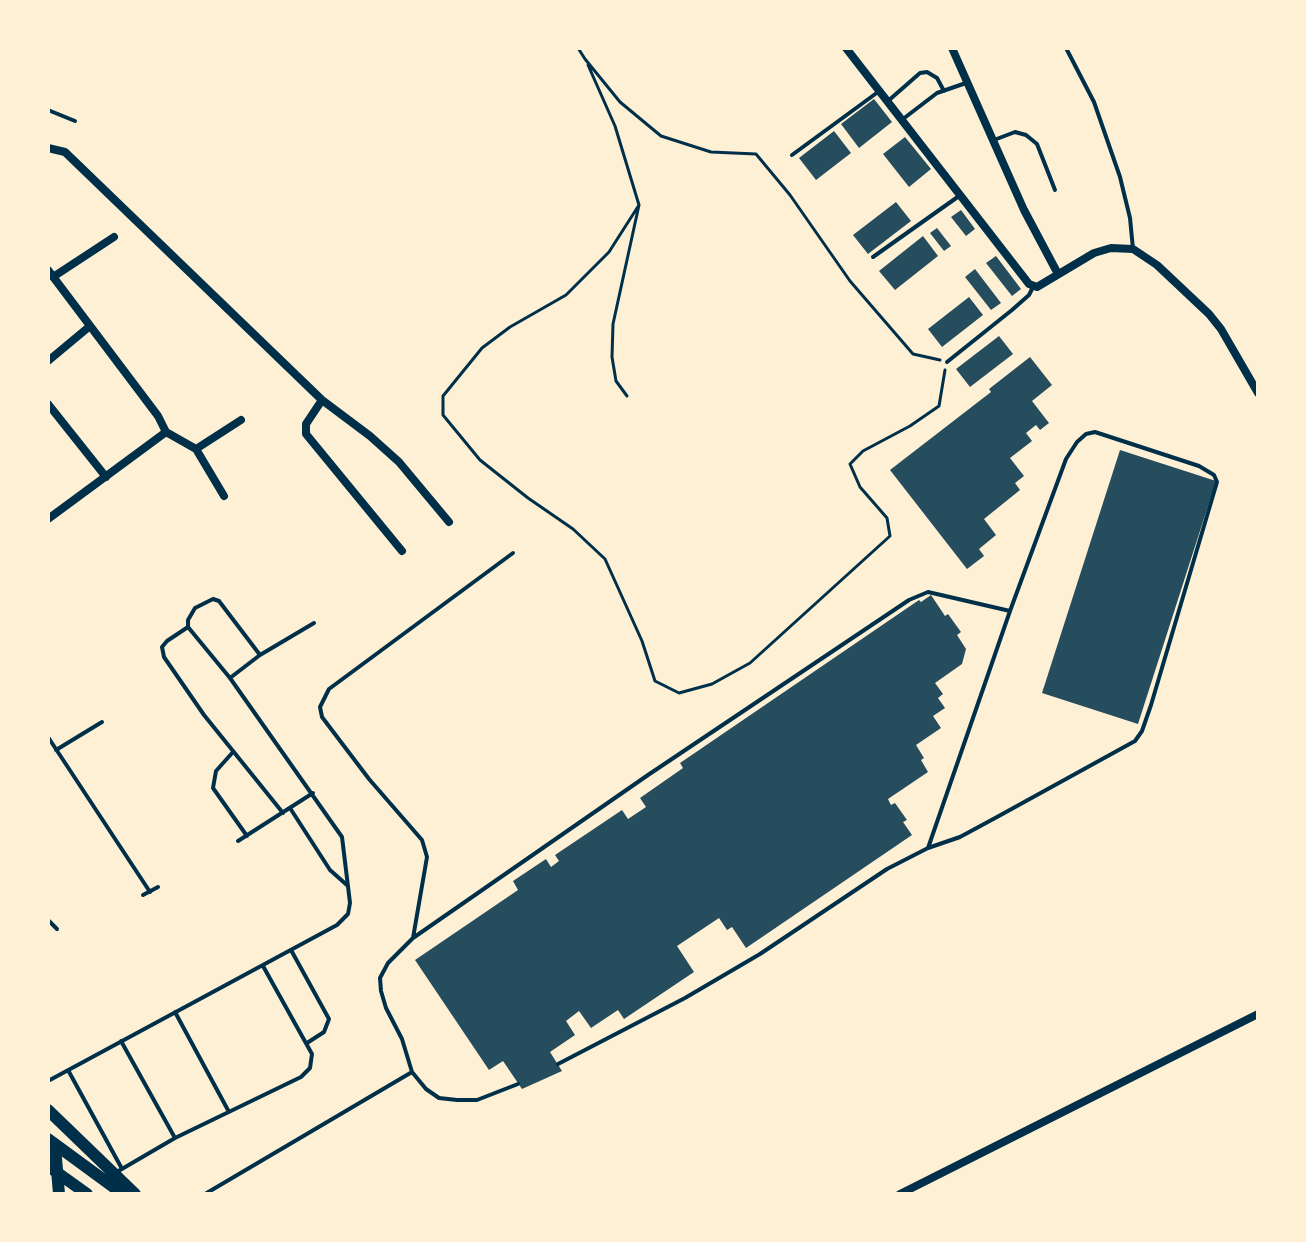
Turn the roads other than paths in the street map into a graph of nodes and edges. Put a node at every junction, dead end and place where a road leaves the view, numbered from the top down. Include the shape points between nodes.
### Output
1 (846, 48) edge
2 (952, 48) edge
3 (1066, 48) edge
4 (966, 83) junction
5 (880, 90) junction
6 (944, 91) junction
7 (888, 101) junction
8 (48, 110) edge
9 (902, 120) junction
10 (75, 121) dead end
11 (992, 141) junction
12 (48, 148) edge
13 (792, 155) dead end
14 (1055, 190) dead end
15 (959, 196) junction
16 (114, 237) dead end
17 (1133, 249) junction
18 (873, 257) dead end
19 (51, 274) edge
20 (1058, 274) junction
21 (1033, 287) junction
22 (90, 326) junction
23 (48, 361) edge
24 (947, 362) road end
25 (1258, 393) edge
26 (322, 400) junction
27 (48, 404) edge
28 (241, 420) dead end
29 (166, 432) junction
30 (196, 449) junction
31 (106, 477) junction
32 (224, 496) dead end
33 (48, 519) edge
34 (449, 522) dead end
35 (402, 551) dead end
36 (513, 553) dead end
37 (1010, 611) junction
38 (314, 623) dead end
39 (188, 627) junction
40 (260, 655) junction
41 (230, 678) junction
42 (102, 722) dead end
43 (48, 737) edge
44 (56, 750) junction
45 (234, 751) junction
46 (313, 793) junction
47 (290, 808) junction
48 (283, 813) junction
49 (247, 836) junction
50 (238, 841) dead end
51 (928, 848) junction
52 (348, 886) junction
53 (158, 887) dead end
54 (150, 892) junction
55 (143, 895) dead end
56 (48, 922) edge
57 (57, 929) dead end
58 (413, 938) junction
59 (291, 950) junction
60 (263, 966) junction
61 (175, 1012) junction
62 (1258, 1014) edge
63 (121, 1041) junction
64 (307, 1044) junction
65 (558, 1064) dead end
66 (68, 1070) junction
67 (412, 1072) junction
68 (48, 1081) edge
69 (518, 1084) dead end
70 (48, 1110) edge
71 (229, 1112) junction
72 (175, 1138) junction
73 (48, 1139) edge
74 (48, 1166) edge
75 (117, 1171) junction
76 (59, 1194) edge
77 (87, 1194) edge
78 (123, 1194) edge
79 (135, 1194) edge
80 (205, 1194) edge
81 (900, 1194) edge

1 - 5 street
2 - 4 street
3 - 17 lane via 1094,102 1120,177
4 - 6 lane
4 - 11 street
5 - 7 street
5 - 13 lane
6 - 7 lane via 937,78 920,73
6 - 9 lane
7 - 9 street
8 - 10 lane
9 - 15 street
11 - 14 lane via 1015,132 1026,135 1037,144
11 - 20 street
12 - 26 street via 65,152
15 - 18 lane
15 - 21 street
16 - 19 street
17 - 20 street via 1094,253
17 - 25 street via 1209,314
19 - 22 street
20 - 21 street
21 - 24 lane
22 - 23 street
22 - 29 street
26 - 34 street via 399,462
26 - 35 street via 306,424 306,434
27 - 31 street
28 - 30 street
29 - 30 street
29 - 31 street
30 - 32 street
31 - 33 street
36 - 58 lane via 329,689 320,707 369,779 422,840 427,857
37 - 51 lane
37 - 51 lane via 1066,459 1086,434 1095,432 1199,466 1217,479 1151,705 1135,741 972,830
37 - 58 lane via 928,592 909,600
38 - 40 lane
39 - 40 lane via 195,608 219,601
39 - 41 lane
39 - 45 lane via 162,647 164,657
40 - 41 lane
41 - 46 lane
42 - 44 lane
43 - 44 lane
44 - 54 lane
45 - 48 lane
45 - 49 lane via 216,771 213,788
46 - 47 lane
46 - 52 lane via 342,837
47 - 48 lane
47 - 52 lane via 330,870
48 - 49 lane
49 - 50 lane
51 - 65 lane via 685,998
52 - 59 lane via 348,914
53 - 54 lane
54 - 55 lane
56 - 57 lane
58 - 67 lane via 380,978
59 - 60 lane
59 - 64 lane via 329,1019 324,1032
60 - 61 lane
60 - 64 lane
61 - 63 lane
61 - 71 lane
62 - 81 street
63 - 66 lane
63 - 72 lane
64 - 71 lane via 312,1062 301,1077
66 - 68 lane
66 - 75 lane
67 - 69 lane via 439,1098 477,1100
67 - 80 lane
70 - 75 main road
71 - 72 lane
72 - 75 lane
73 - 76 main road via 56,1158
73 - 78 main road
74 - 77 main road
75 - 79 main road

